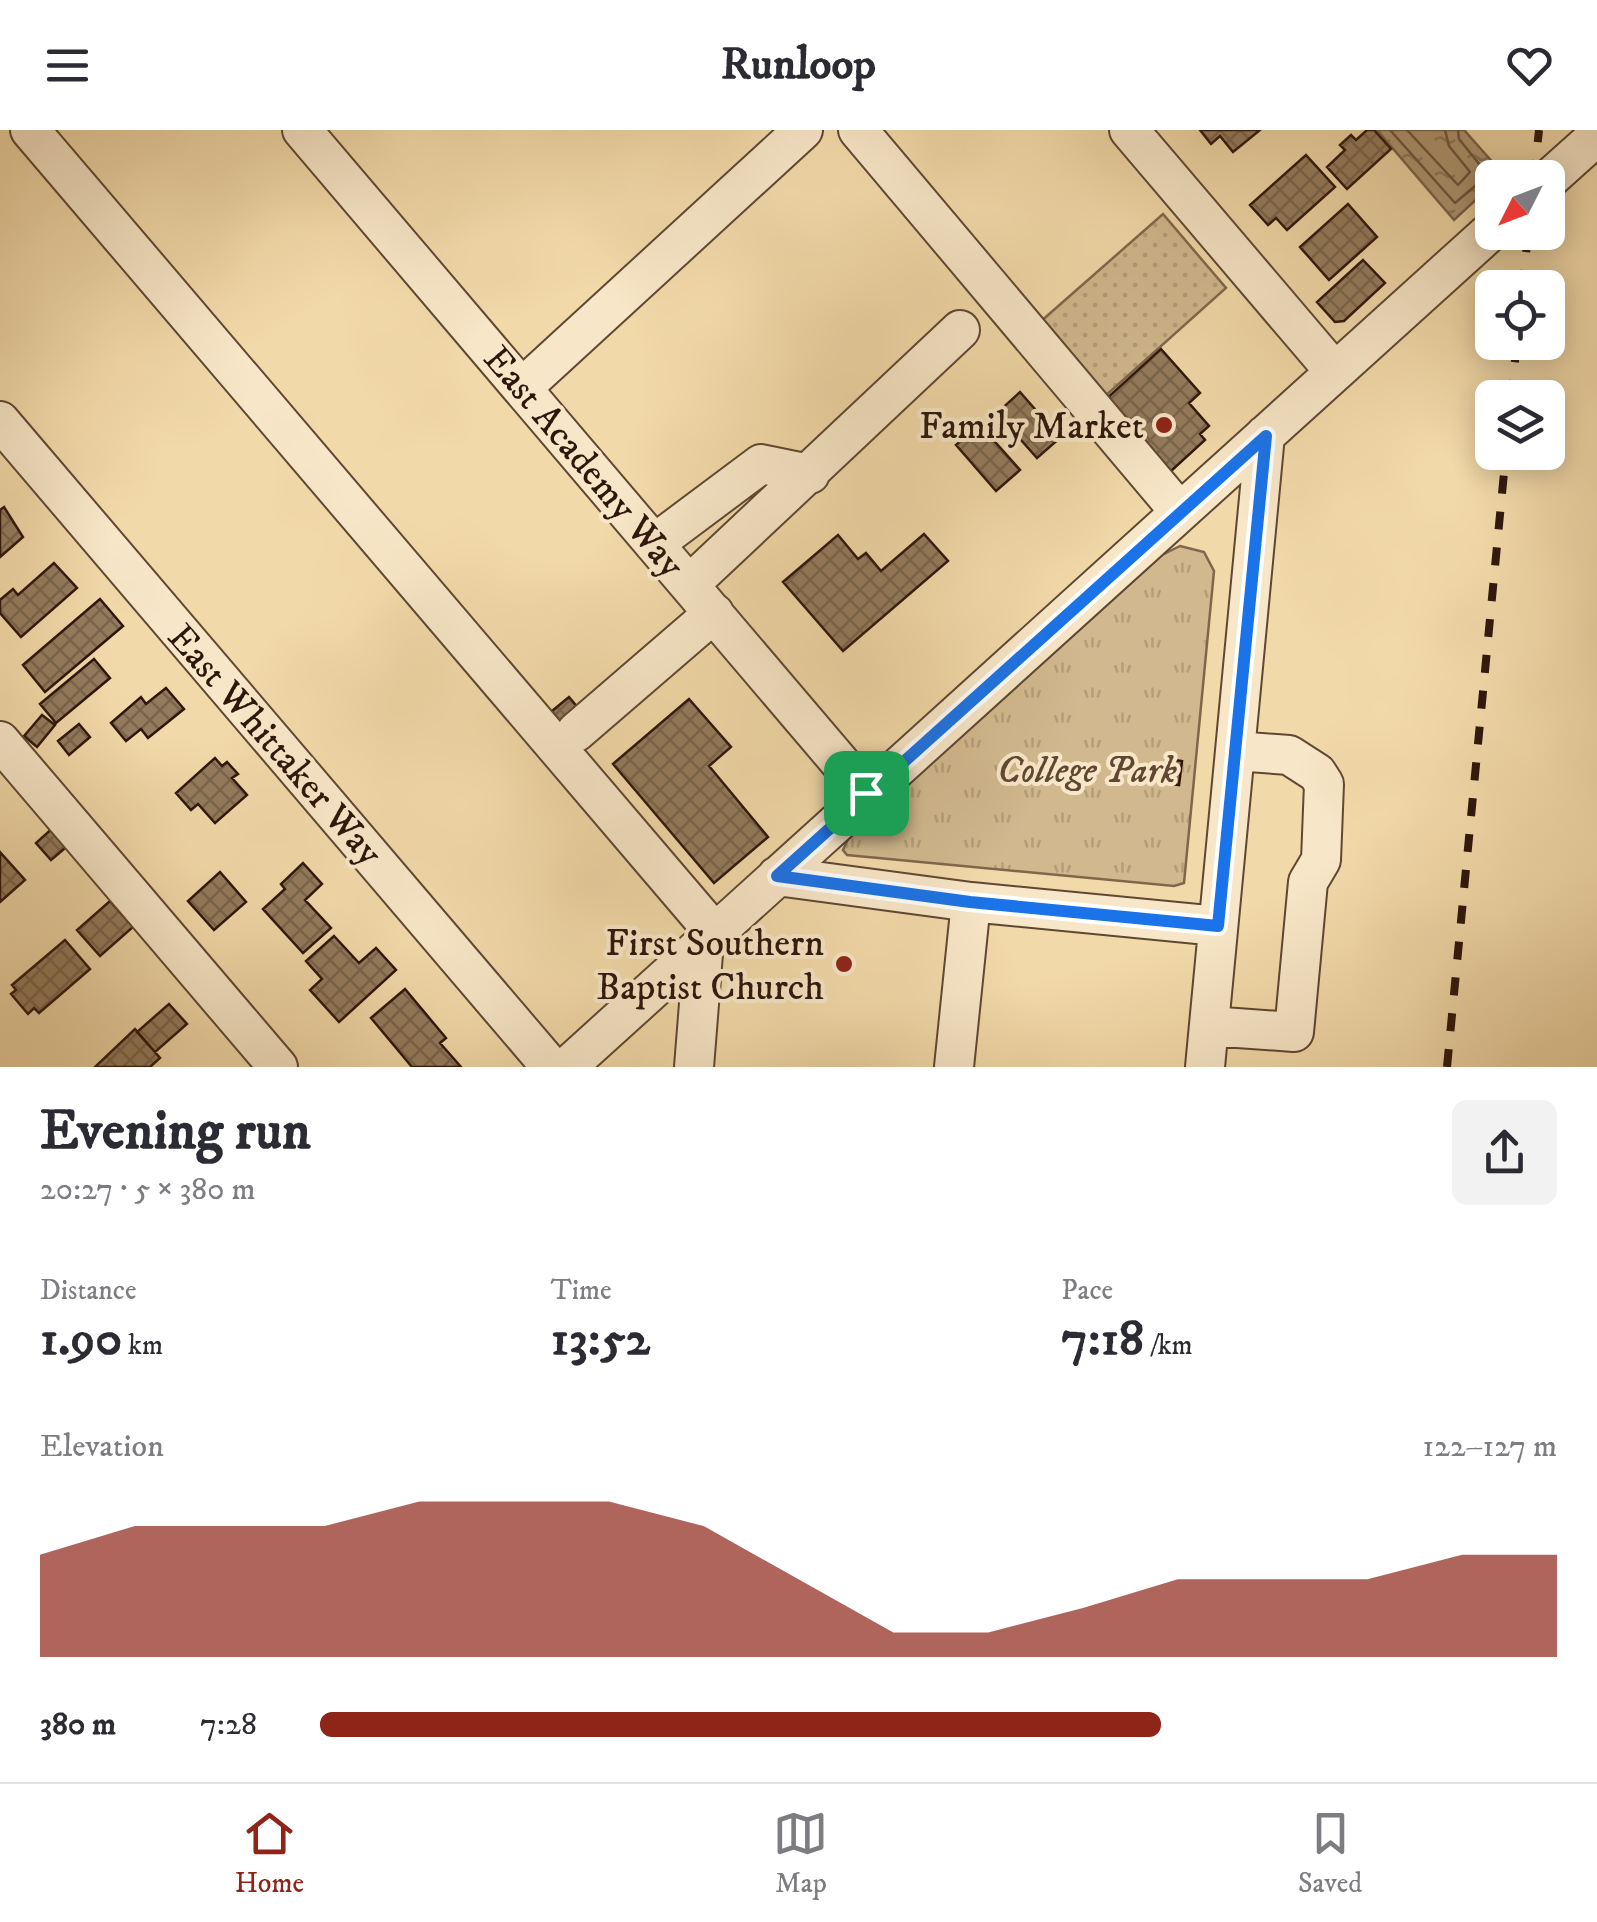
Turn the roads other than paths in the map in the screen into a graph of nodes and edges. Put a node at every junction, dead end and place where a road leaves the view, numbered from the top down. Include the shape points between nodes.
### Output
1 (30, 130) edge
2 (302, 130) edge
3 (804, 130) edge
4 (858, 130) edge
5 (1129, 130) edge
6 (1597, 136) edge
7 (1565, 165) edge
8 (1475, 245) edge
9 (960, 330) dead end
10 (1335, 372) junction
11 (523, 387) junction
12 (0, 421) edge
13 (1266, 436) junction
14 (810, 474) junction
15 (1180, 512) junction
16 (654, 544) junction
17 (690, 584) junction
18 (714, 613) junction
19 (576, 732) dead end
20 (0, 741) edge
21 (1235, 751) junction
22 (866, 793) junction
23 (777, 876) junction
24 (970, 902) junction
25 (1218, 926) junction
26 (710, 936) junction
27 (1209, 1026) junction
28 (278, 1067) edge
29 (551, 1067) edge
30 (567, 1067) edge
31 (694, 1067) edge
32 (954, 1067) edge
33 (1205, 1067) edge

1 - 26 street
2 - 11 street, East Academy Way
3 - 11 street
4 - 15 street
5 - 10 street
6 - 7 street
8 - 10 street
9 - 14 street
10 - 13 street
11 - 16 street, East Academy Way
12 - 29 street, East Whittaker Way
13 - 15 street
13 - 21 street
14 - 16 street via 761,464
14 - 17 street
15 - 22 street
16 - 17 street, East Academy Way
17 - 18 street, East Academy Way
18 - 19 street
18 - 22 street, East Academy Way
20 - 28 street
21 - 25 street
21 - 27 street via 1289,756 1317,772 1324,784 1321,860 1308,882 1294,1032
22 - 23 street
23 - 24 street
23 - 26 street
24 - 25 street
24 - 32 street
25 - 27 street
26 - 30 street
26 - 31 street
27 - 33 street

